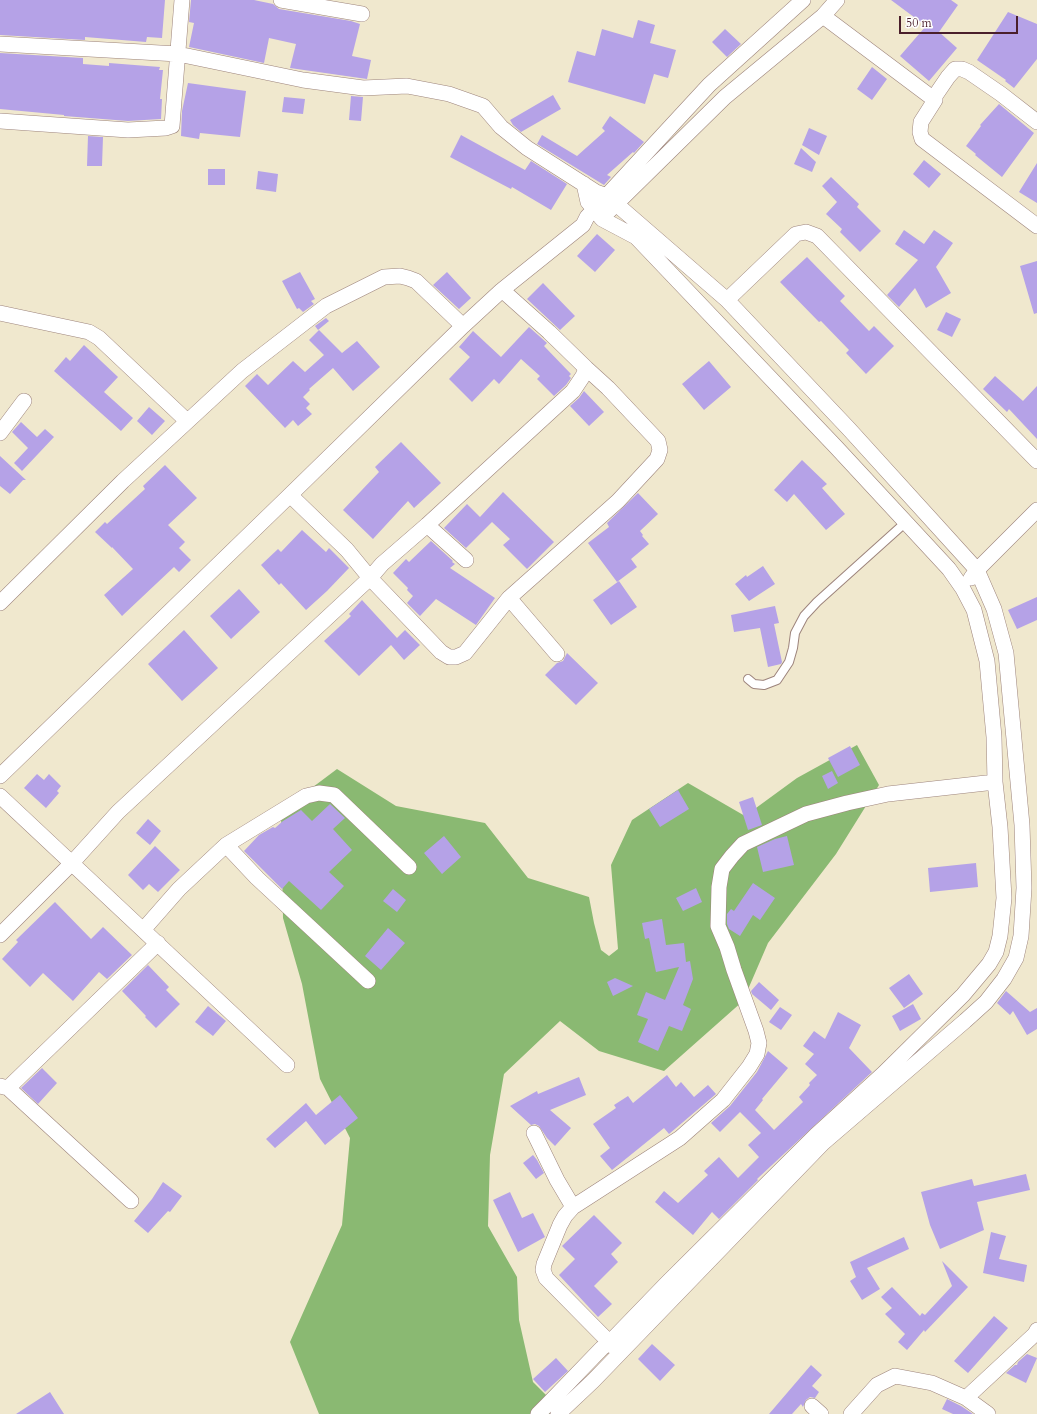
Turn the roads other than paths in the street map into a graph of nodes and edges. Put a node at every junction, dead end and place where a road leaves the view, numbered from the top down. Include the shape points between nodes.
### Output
1 (182, 0) edge
2 (281, 0) edge
3 (803, 0) edge
4 (837, 0) edge
5 (362, 14) dead end
6 (823, 16) junction
7 (0, 44) edge
8 (178, 54) junction
9 (934, 100) junction
10 (0, 121) edge
11 (1037, 122) edge
12 (584, 184) junction
13 (611, 201) junction
14 (598, 214) junction
15 (1037, 226) edge
16 (502, 290) junction
17 (727, 300) junction
18 (0, 313) edge
19 (463, 326) junction
20 (586, 368) junction
21 (24, 401) dead end
22 (187, 422) junction
23 (0, 433) edge
24 (1037, 461) edge
25 (290, 495) junction
26 (1037, 510) edge
27 (906, 522) junction
28 (427, 525) junction
29 (466, 560) dead end
30 (977, 570) junction
31 (370, 578) junction
32 (963, 589) junction
33 (509, 598) junction
34 (1, 601) edge
35 (557, 654) dead end
36 (748, 679) dead end
37 (0, 776) edge
38 (995, 782) junction
39 (0, 796) edge
40 (1019, 798) junction
41 (998, 803) junction
42 (226, 846) junction
43 (72, 864) junction
44 (409, 867) dead end
45 (143, 930) junction
46 (0, 935) edge
47 (158, 943) junction
48 (368, 980) dead end
49 (287, 1065) dead end
50 (4, 1087) edge
51 (534, 1133) dead end
52 (131, 1201) dead end
53 (573, 1207) junction
54 (1037, 1330) edge
55 (615, 1348) junction
56 (966, 1398) junction
57 (538, 1414) edge
58 (558, 1414) edge
59 (851, 1414) edge
60 (988, 1414) edge

1 - 8 street
2 - 5 street
3 - 13 street via 709,85
4 - 6 street
6 - 9 street
6 - 13 street via 725,96
7 - 8 street
8 - 10 street via 172,126 128,130
8 - 12 street via 303,80 363,88 407,86 449,94 483,106 501,127 527,148
9 - 11 street via 955,69 962,69 1001,94
9 - 15 street via 921,122 922,139
12 - 13 street
12 - 14 street via 588,202
13 - 14 street
13 - 17 street
14 - 16 street via 587,217 583,225
14 - 27 street via 636,237
16 - 19 street
16 - 20 street
17 - 24 street via 796,234 806,232 817,236
17 - 30 street
18 - 22 street via 89,332 99,338
19 - 22 street via 416,281 400,276 384,277 326,306 242,371
19 - 25 street
20 - 28 street via 573,391
20 - 33 street via 658,440 660,450 657,459 618,501
21 - 23 street
22 - 34 street
25 - 31 street via 346,550
25 - 37 street
26 - 30 street
27 - 32 street via 949,569
27 - 36 lane via 804,616 795,633 789,662 777,680 764,685 754,684
28 - 29 street
28 - 31 street via 382,564
30 - 32 street
30 - 40 street via 994,609 1006,653
31 - 33 street via 441,652 449,657 464,653
31 - 43 street via 118,812
32 - 38 street via 974,610 987,661
33 - 35 street
38 - 41 street
38 - 53 street via 888,794 846,803 806,814 739,848 722,869 718,926 756,1031 759,1043 757,1054 723,1100 680,1138
39 - 43 street
40 - 41 street
40 - 55 street via 1024,888 1016,958 1004,979 986,1002 823,1143
41 - 55 street via 1004,898 1000,936 996,952 989,964 963,996 810,1140 668,1282
42 - 44 street via 306,796 327,793 334,795
42 - 45 street via 179,889
42 - 48 street
43 - 45 street
43 - 46 street
45 - 47 street
47 - 49 street
47 - 50 street
50 - 52 street
51 - 53 street
53 - 55 street via 562,1220 543,1270 546,1278
54 - 56 street
55 - 57 street via 602,1348
55 - 58 street via 593,1381
56 - 59 street via 932,1383 895,1376 877,1385
56 - 60 street

